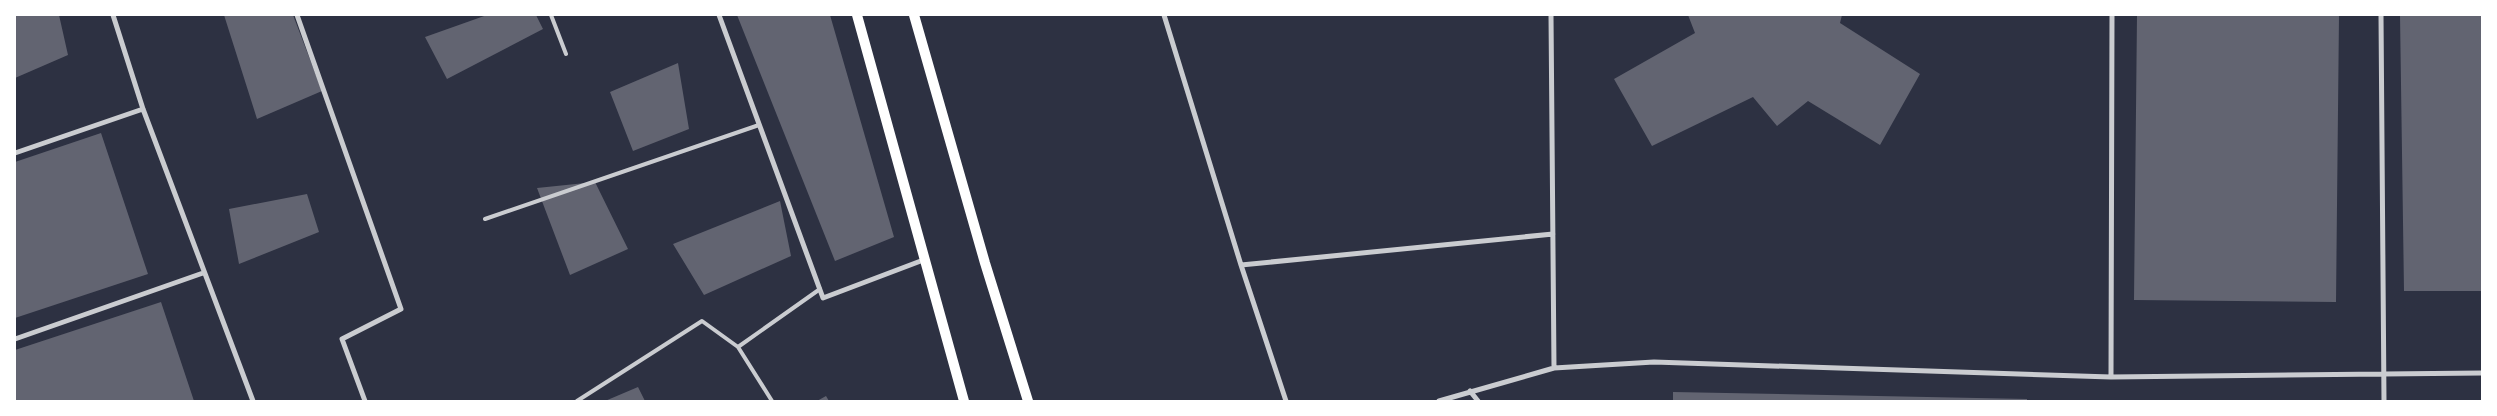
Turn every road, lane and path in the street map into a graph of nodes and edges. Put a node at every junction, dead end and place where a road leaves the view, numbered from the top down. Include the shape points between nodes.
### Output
1 (113, 15) edge
2 (297, 15) edge
3 (551, 15) edge
4 (719, 15) edge
5 (857, 15) edge
6 (914, 15) edge
7 (1164, 15) edge
8 (1551, 15) edge
9 (2112, 15) edge
10 (2381, 15) edge
11 (566, 54) dead end
12 (143, 109) junction
13 (759, 125) junction
14 (15, 153) edge
15 (485, 219) dead end
16 (1553, 234) junction
17 (926, 259) junction
18 (1241, 265) junction
19 (203, 273) junction
20 (820, 289) junction
21 (15, 339) edge
22 (738, 347) junction
23 (1554, 368) junction
24 (2482, 373) edge
25 (2385, 375) junction
26 (2111, 377) junction
27 (1470, 391) junction
28 (253, 401) edge
29 (366, 401) edge
30 (577, 401) edge
31 (772, 401) edge
32 (964, 401) edge
33 (1028, 401) edge
34 (1286, 401) edge
35 (1439, 401) edge
36 (1478, 401) edge
37 (2384, 401) edge

1 - 12 street
2 - 29 street via 400,309 342,339
3 - 11 lane
4 - 13 street
5 - 17 main road
6 - 33 main road
7 - 18 street
8 - 16 street
9 - 26 street
10 - 25 street
12 - 14 street
12 - 19 street
13 - 15 lane
13 - 20 street
16 - 18 street
16 - 23 street
17 - 20 street via 823,298
17 - 32 main road
18 - 34 street
19 - 21 street
19 - 28 street
20 - 22 lane
22 - 30 lane via 702,322
22 - 31 lane
23 - 26 street via 1654,362
23 - 27 street
24 - 25 street
25 - 26 street
25 - 37 street
27 - 35 street
27 - 36 street

